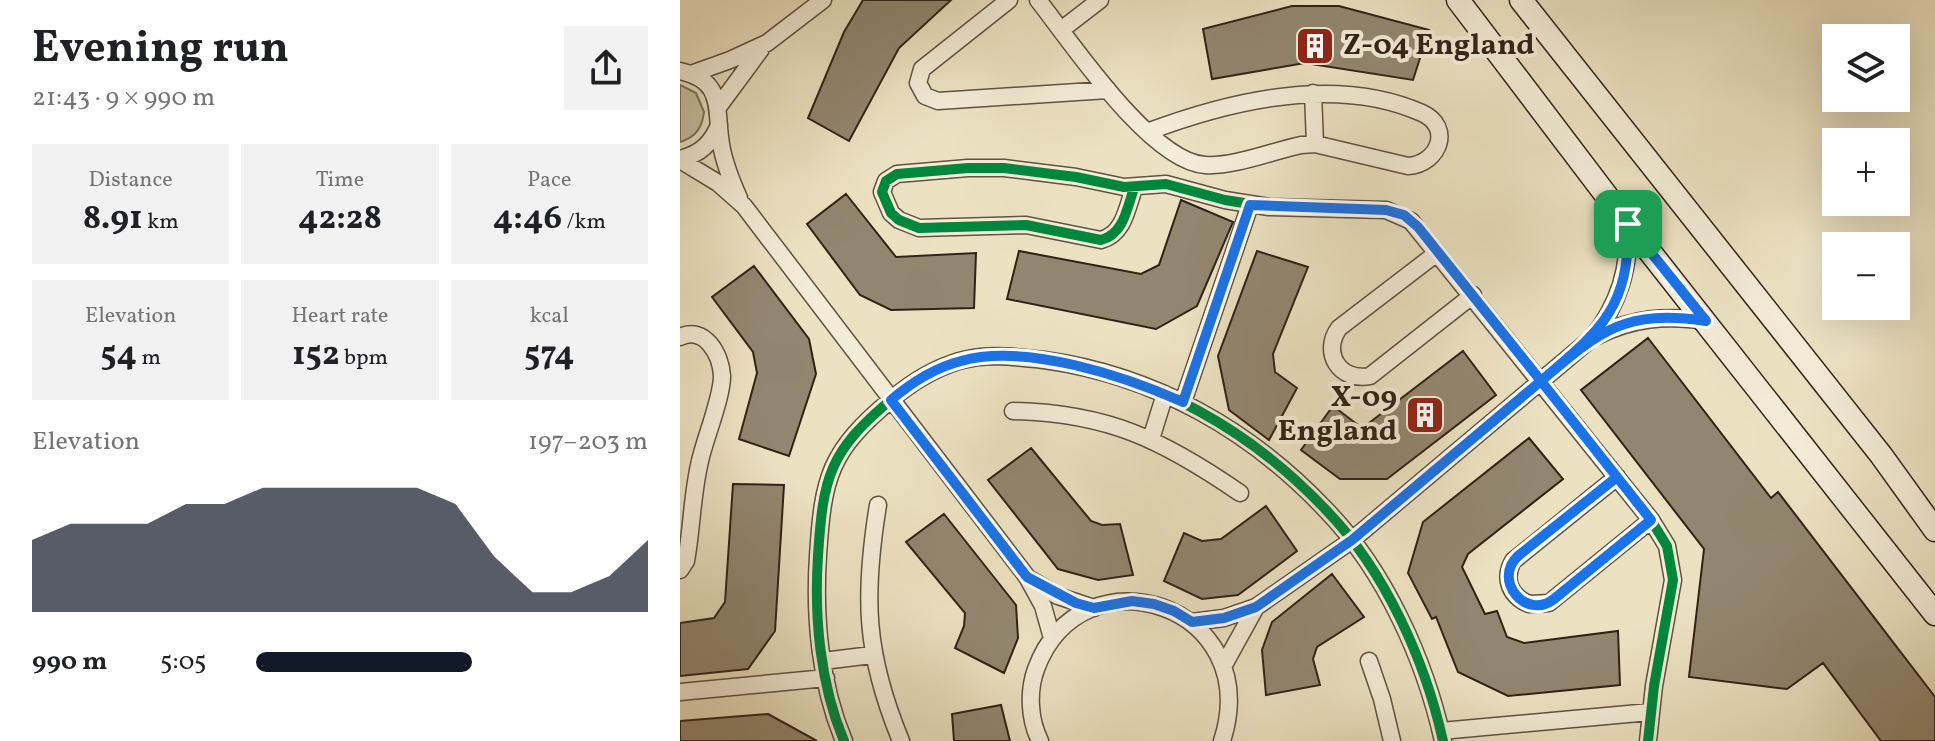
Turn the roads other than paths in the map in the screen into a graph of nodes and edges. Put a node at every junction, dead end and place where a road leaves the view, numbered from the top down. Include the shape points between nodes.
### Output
1 (823, 0) edge
2 (1009, 0) edge
3 (1038, 0) edge
4 (1100, 0) edge
5 (1458, 0) edge
6 (1521, 0) edge
7 (1061, 30) junction
8 (767, 43) junction
9 (686, 73) edge
10 (1108, 90) junction
11 (1313, 93) junction
12 (719, 106) junction
13 (719, 125) junction
14 (1147, 132) junction
15 (1315, 144) junction
16 (680, 159) edge
17 (1134, 188) junction
18 (739, 200) junction
19 (1250, 205) junction
20 (1628, 224) junction
21 (1437, 253) junction
22 (1473, 295) junction
23 (1706, 321) junction
24 (680, 337) edge
25 (1592, 338) junction
26 (1541, 381) junction
27 (1165, 394) junction
28 (891, 400) junction
29 (1183, 402) junction
30 (1013, 411) dead end
31 (1151, 439) junction
32 (1617, 477) junction
33 (1240, 493) dead end
34 (878, 505) dead end
35 (1651, 520) junction
36 (1935, 530) edge
37 (1352, 540) junction
38 (680, 570) edge
39 (1027, 577) junction
40 (1256, 607) junction
41 (1094, 608) junction
42 (1934, 613) edge
43 (1192, 622) junction
44 (1052, 638) junction
45 (872, 655) junction
46 (1369, 661) dead end
47 (1224, 665) junction
48 (824, 669) junction
49 (680, 692) edge
50 (1650, 712) junction
51 (1442, 736) edge
52 (1038, 739) edge
53 (844, 741) edge
54 (901, 741) edge
55 (1222, 741) edge
56 (1392, 741) edge
57 (1648, 741) edge

1 - 8 street
2 - 10 street via 922,69 918,83 925,96 938,101
3 - 7 street
4 - 7 street
5 - 20 street
6 - 36 street
7 - 10 street
8 - 9 street
8 - 12 street
9 - 12 street via 709,86
10 - 14 street
11 - 14 street via 1212,110
11 - 15 street
11 - 15 street via 1364,98 1425,114 1439,141 1429,160 1408,166
12 - 13 street
13 - 16 street via 704,149
13 - 18 street
14 - 15 street via 1181,160 1208,166
16 - 18 street
17 - 17 street via 1120,228 1108,238 1093,240 1026,225 919,228 891,213 882,192 897,174 968,168 1040,171
17 - 19 street via 1166,184
18 - 28 street
19 - 21 street via 1395,212 1418,227
19 - 29 street
20 - 23 street
20 - 25 street via 1621,289
21 - 22 street
21 - 22 street via 1339,328 1331,343 1337,366 1348,375 1370,376
22 - 26 street
23 - 25 street via 1640,320
23 - 42 street
24 - 38 street via 691,334 709,342 722,376
25 - 26 street
26 - 32 street
26 - 37 street
27 - 28 street via 1081,367 982,357 924,375
27 - 29 street
27 - 31 street
28 - 39 street
28 - 48 street via 847,442 828,478 817,569
29 - 37 street via 1273,460
30 - 31 street via 1102,421
31 - 33 street
32 - 35 street
32 - 35 street via 1513,561 1508,579 1512,592 1529,604 1549,603
34 - 45 street via 869,594
35 - 50 street via 1667,546 1673,580
37 - 40 street
37 - 51 street via 1405,632
39 - 41 street via 1058,596
39 - 44 street
40 - 43 street
40 - 47 street
41 - 43 street via 1132,601 1154,604
41 - 44 street
43 - 47 street
44 - 52 street via 1041,656 1031,697
45 - 48 street
45 - 54 street
46 - 56 street
47 - 55 street via 1230,692
48 - 49 street
48 - 53 street
50 - 51 street
50 - 57 street

